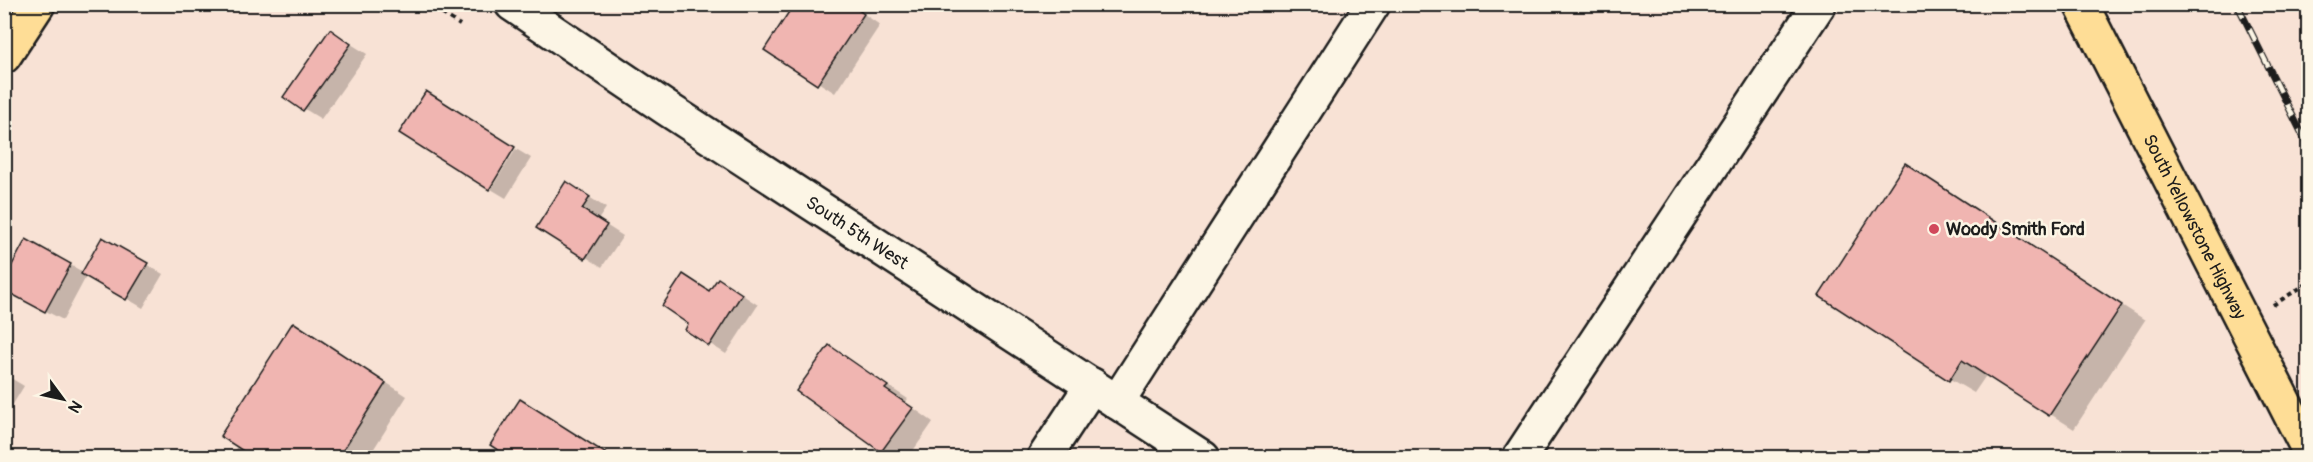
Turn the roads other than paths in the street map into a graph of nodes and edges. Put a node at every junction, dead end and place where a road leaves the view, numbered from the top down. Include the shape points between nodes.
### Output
1 (38, 4) edge
2 (512, 4) edge
3 (1373, 4) edge
4 (1819, 4) edge
5 (2081, 4) edge
6 (4, 56) edge
7 (1105, 393) junction
8 (2308, 449) edge
9 (1044, 458) edge
10 (1203, 458) edge
11 (1519, 458) edge

1 - 6 main road
2 - 7 street, South 5th West
3 - 7 street
4 - 11 street
5 - 8 main road, South Yellowstone Highway
7 - 9 street
7 - 10 street, South 5th West

